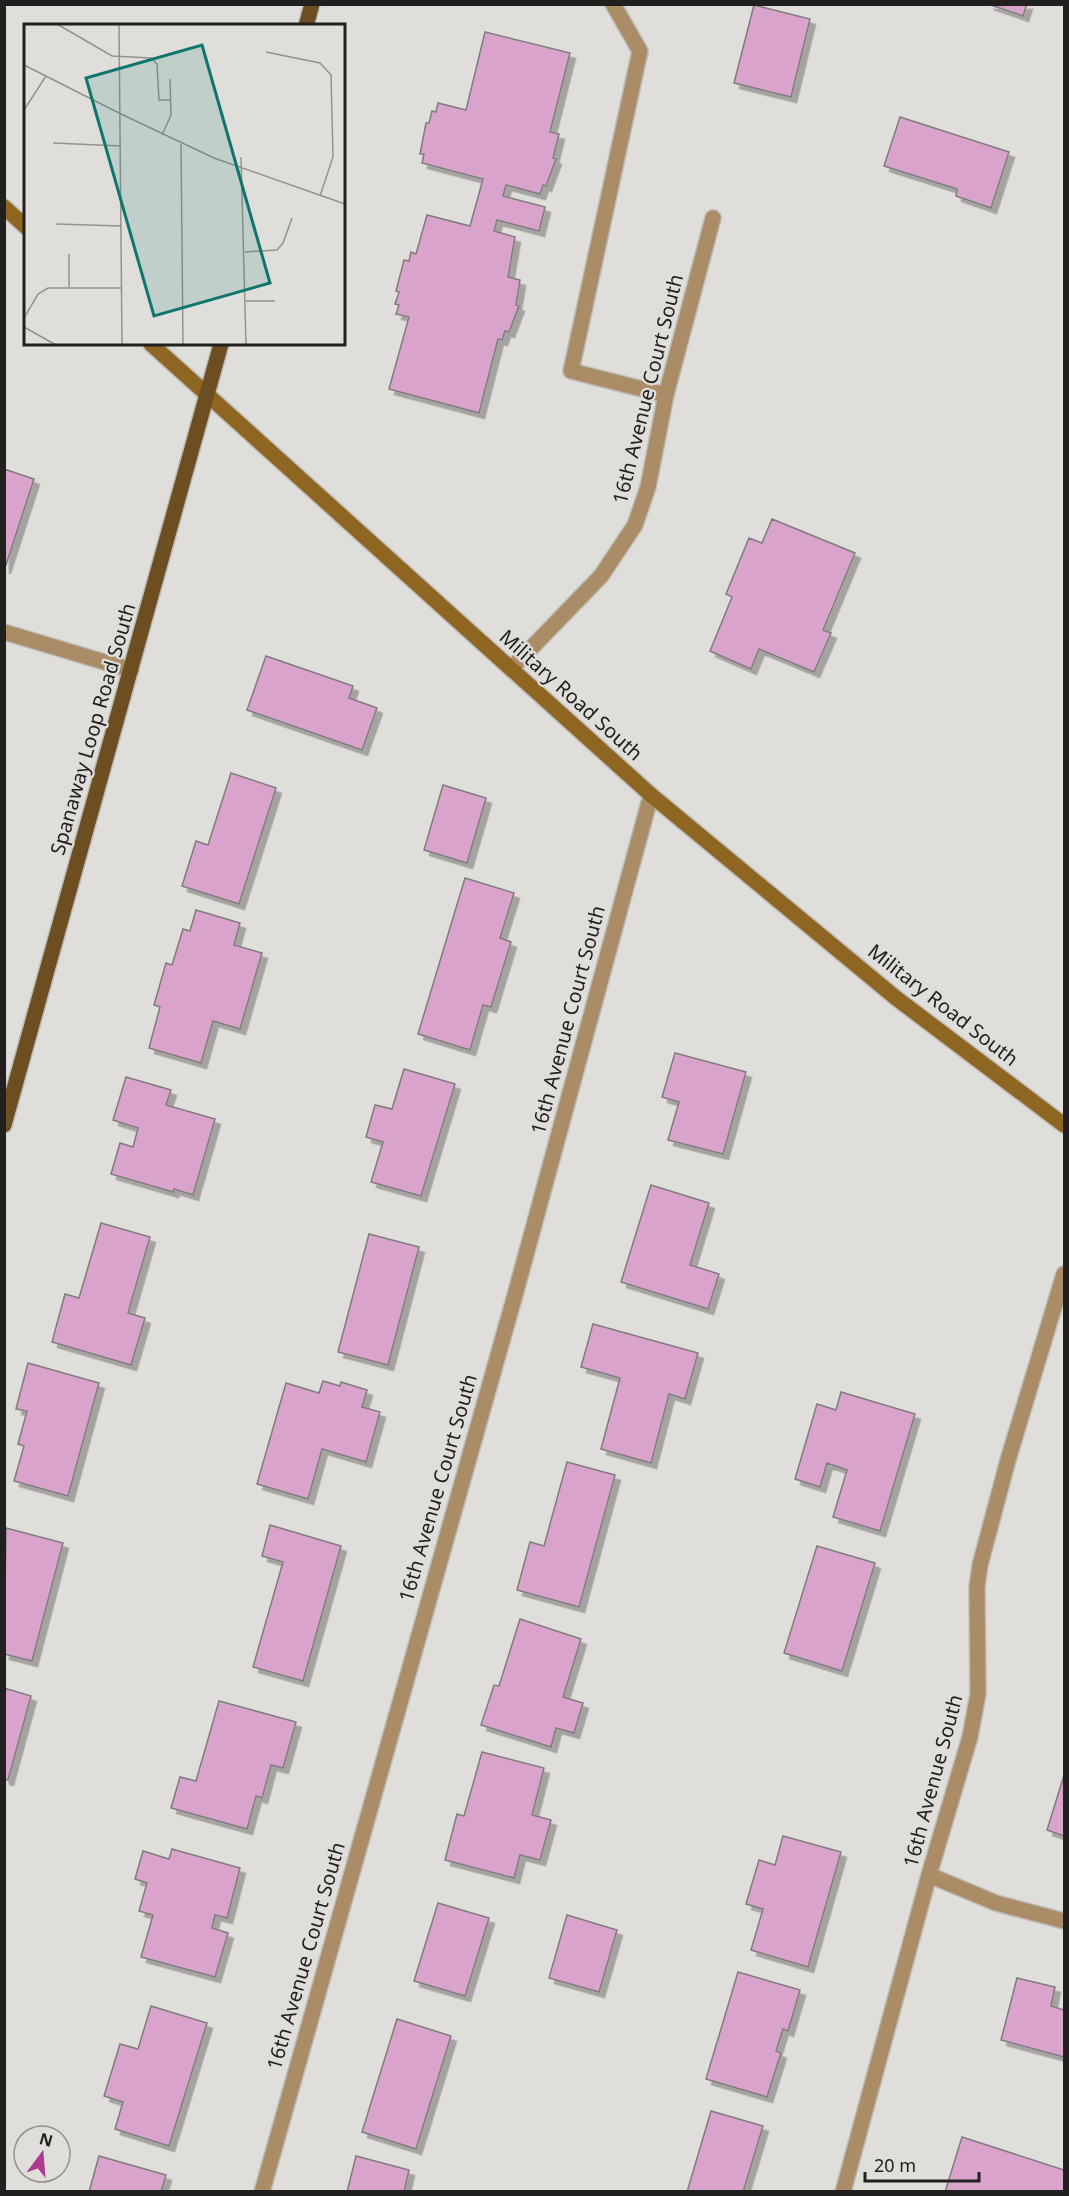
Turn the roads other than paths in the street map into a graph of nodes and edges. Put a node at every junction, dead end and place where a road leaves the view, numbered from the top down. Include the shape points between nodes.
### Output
1 (312, 4) edge
2 (612, 4) edge
3 (307, 24) edge
4 (4, 207) edge
5 (713, 218) dead end
6 (24, 225) edge
7 (152, 345) edge
8 (221, 345) edge
9 (666, 395) junction
10 (207, 396) junction
11 (4, 632) edge
12 (511, 669) junction
13 (131, 670) junction
14 (651, 795) junction
15 (4, 1125) edge
16 (1065, 1125) edge
17 (1065, 1274) edge
18 (929, 1875) junction
19 (1065, 1921) edge
20 (262, 2192) edge
21 (843, 2192) edge

1 - 3 main road
2 - 9 street via 640,51 571,370
4 - 6 main road
5 - 9 street, 16th Avenue Court South
7 - 10 main road, Military Road South
8 - 10 main road, Spanaway Loop Road South
9 - 12 street, 16th Avenue Court South via 648,487 635,525 601,576
10 - 12 main road, Military Road South
10 - 13 main road, Spanaway Loop Road South
11 - 13 street
12 - 14 main road, Military Road South
13 - 15 main road, Spanaway Loop Road South
14 - 16 main road, Military Road South via 896,998
14 - 20 street, 16th Avenue Court South via 515,1295
17 - 18 street, 16th Avenue South via 980,1565 978,1694 970,1737
18 - 19 street via 996,1903
18 - 21 street, 16th Avenue South

